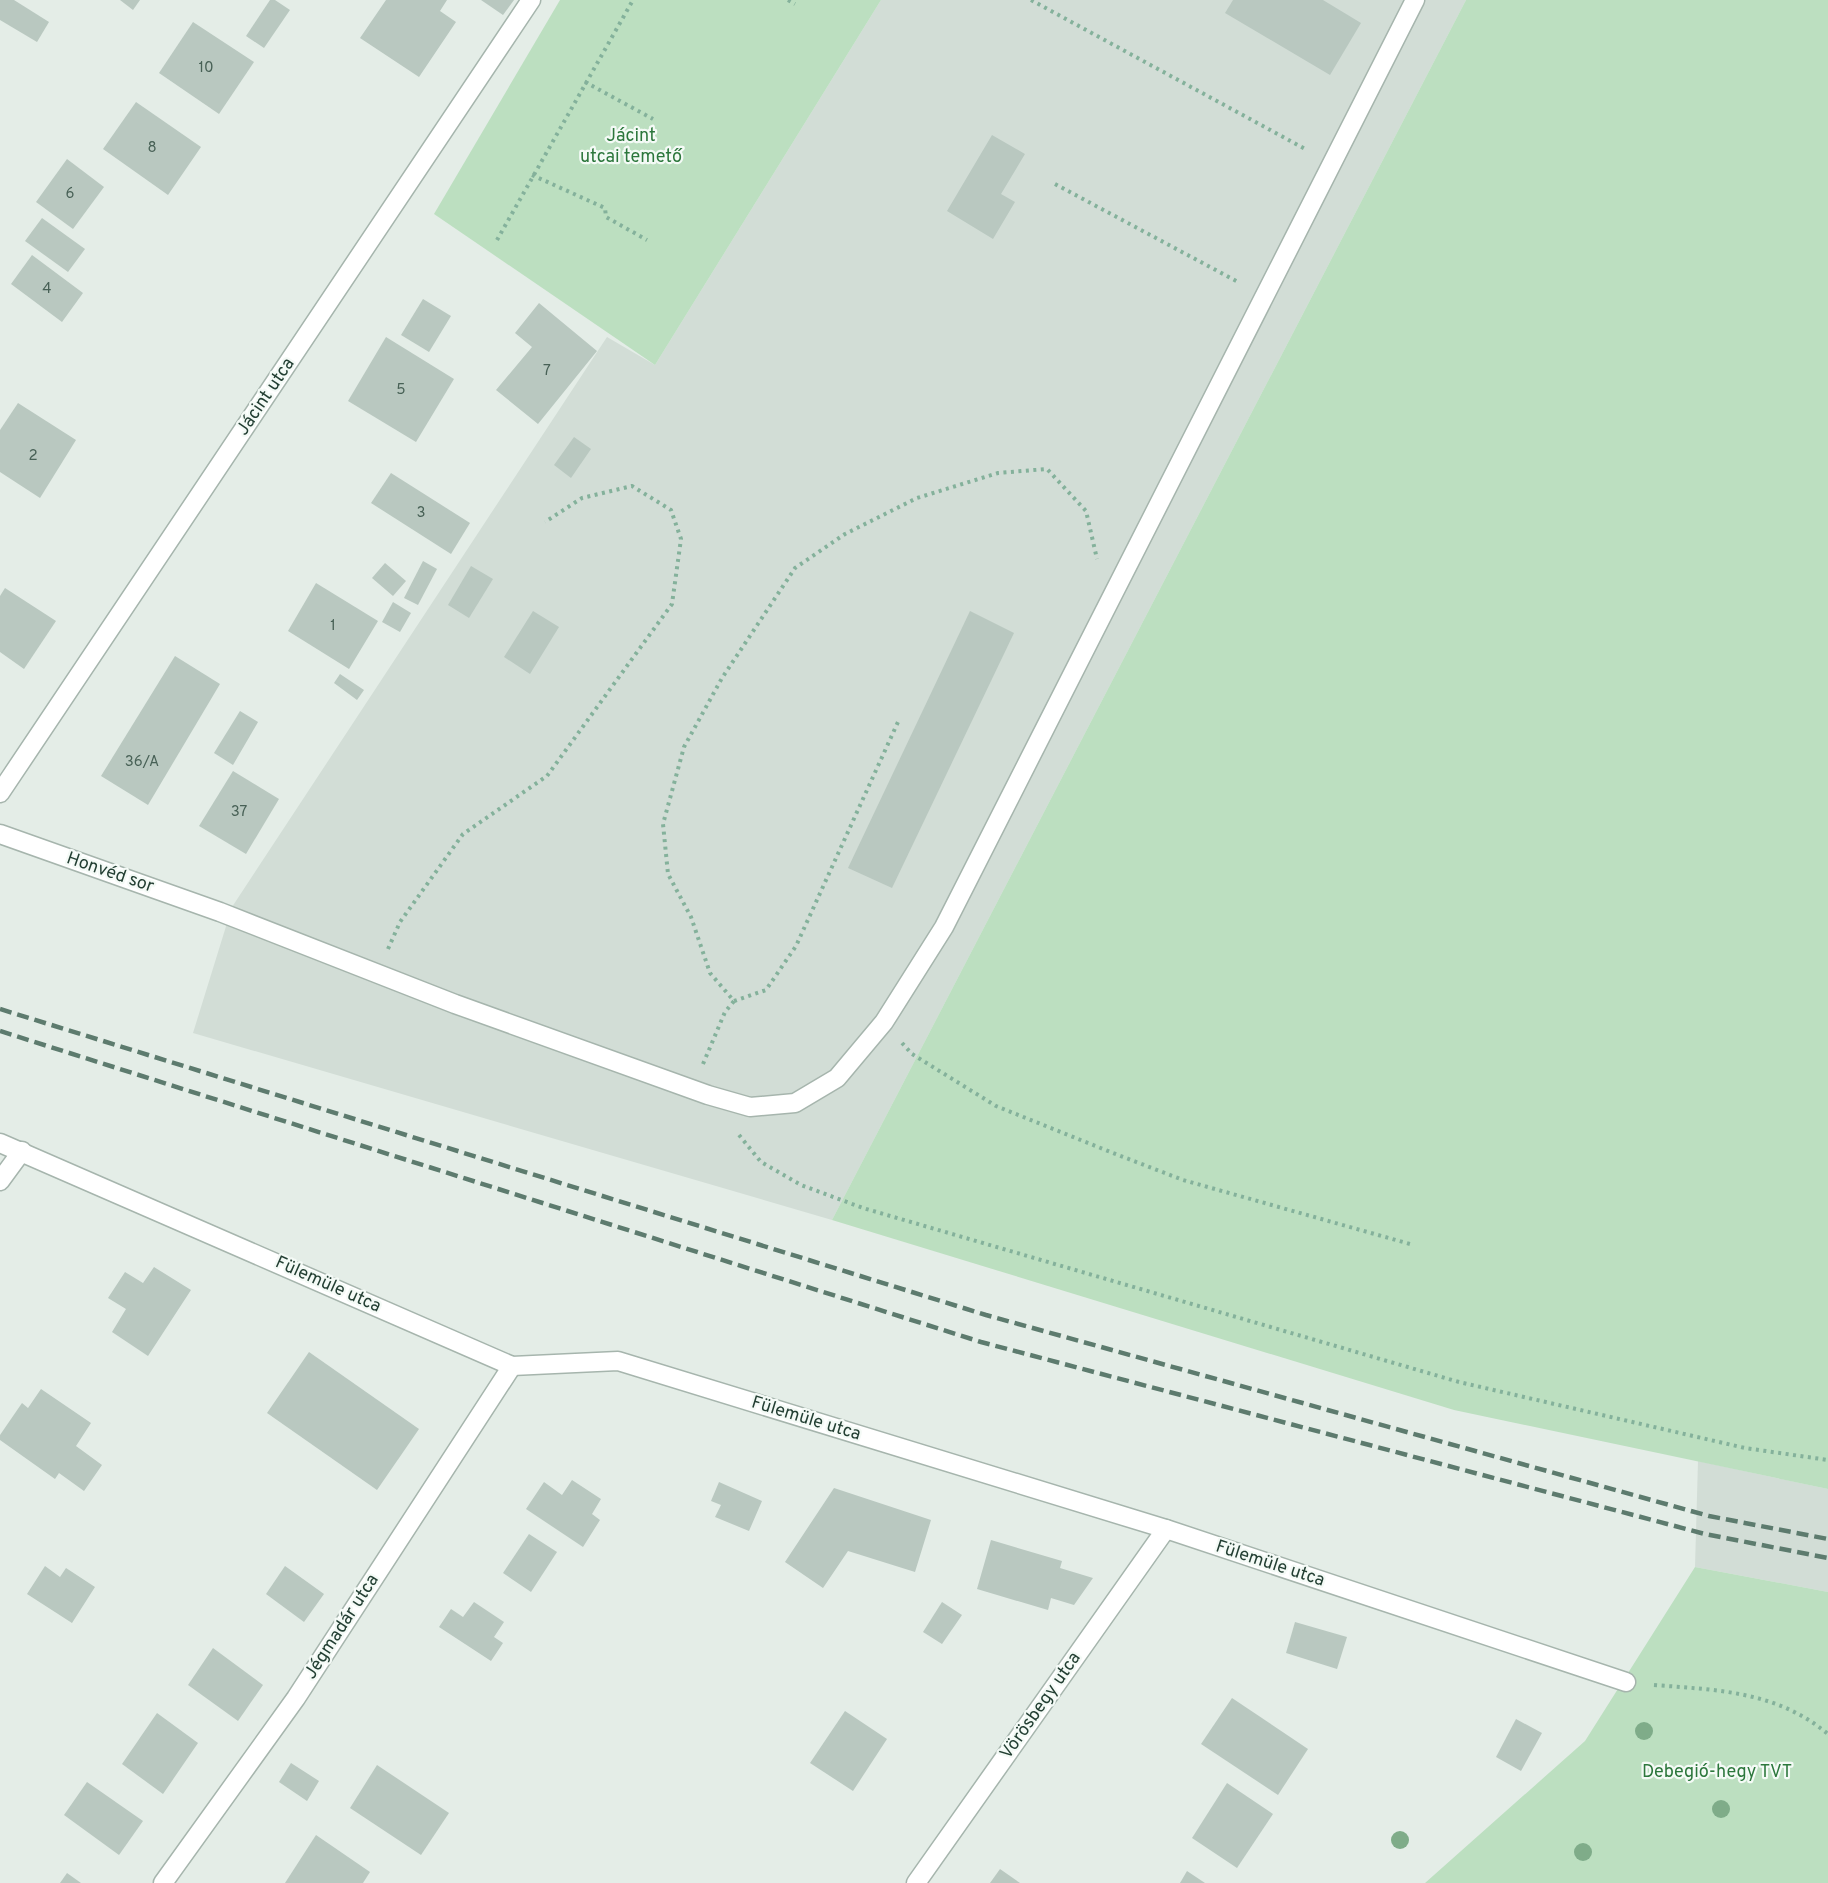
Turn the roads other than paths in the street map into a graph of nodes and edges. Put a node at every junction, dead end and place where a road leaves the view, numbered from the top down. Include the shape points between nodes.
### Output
1 (531, 0) edge
2 (1415, 0) edge
3 (0, 793) edge
4 (0, 834) edge
5 (0, 1143) edge
6 (22, 1151) junction
7 (0, 1181) edge
8 (512, 1365) junction
9 (1166, 1529) junction
10 (1626, 1682) road end
11 (163, 1883) edge
12 (915, 1883) edge

1 - 3 street, Jácint utca
2 - 4 street, Honvéd sor via 944,927 884,1022 837,1078 795,1103 750,1107 687,1088 220,912
5 - 6 street, Fülemüle utca
6 - 7 street
6 - 8 street, Fülemüle utca
8 - 9 street, Fülemüle utca via 618,1361
8 - 11 street, Jégmadár utca via 296,1698
9 - 10 street, Fülemüle utca
9 - 12 street, Vörösbegy utca

